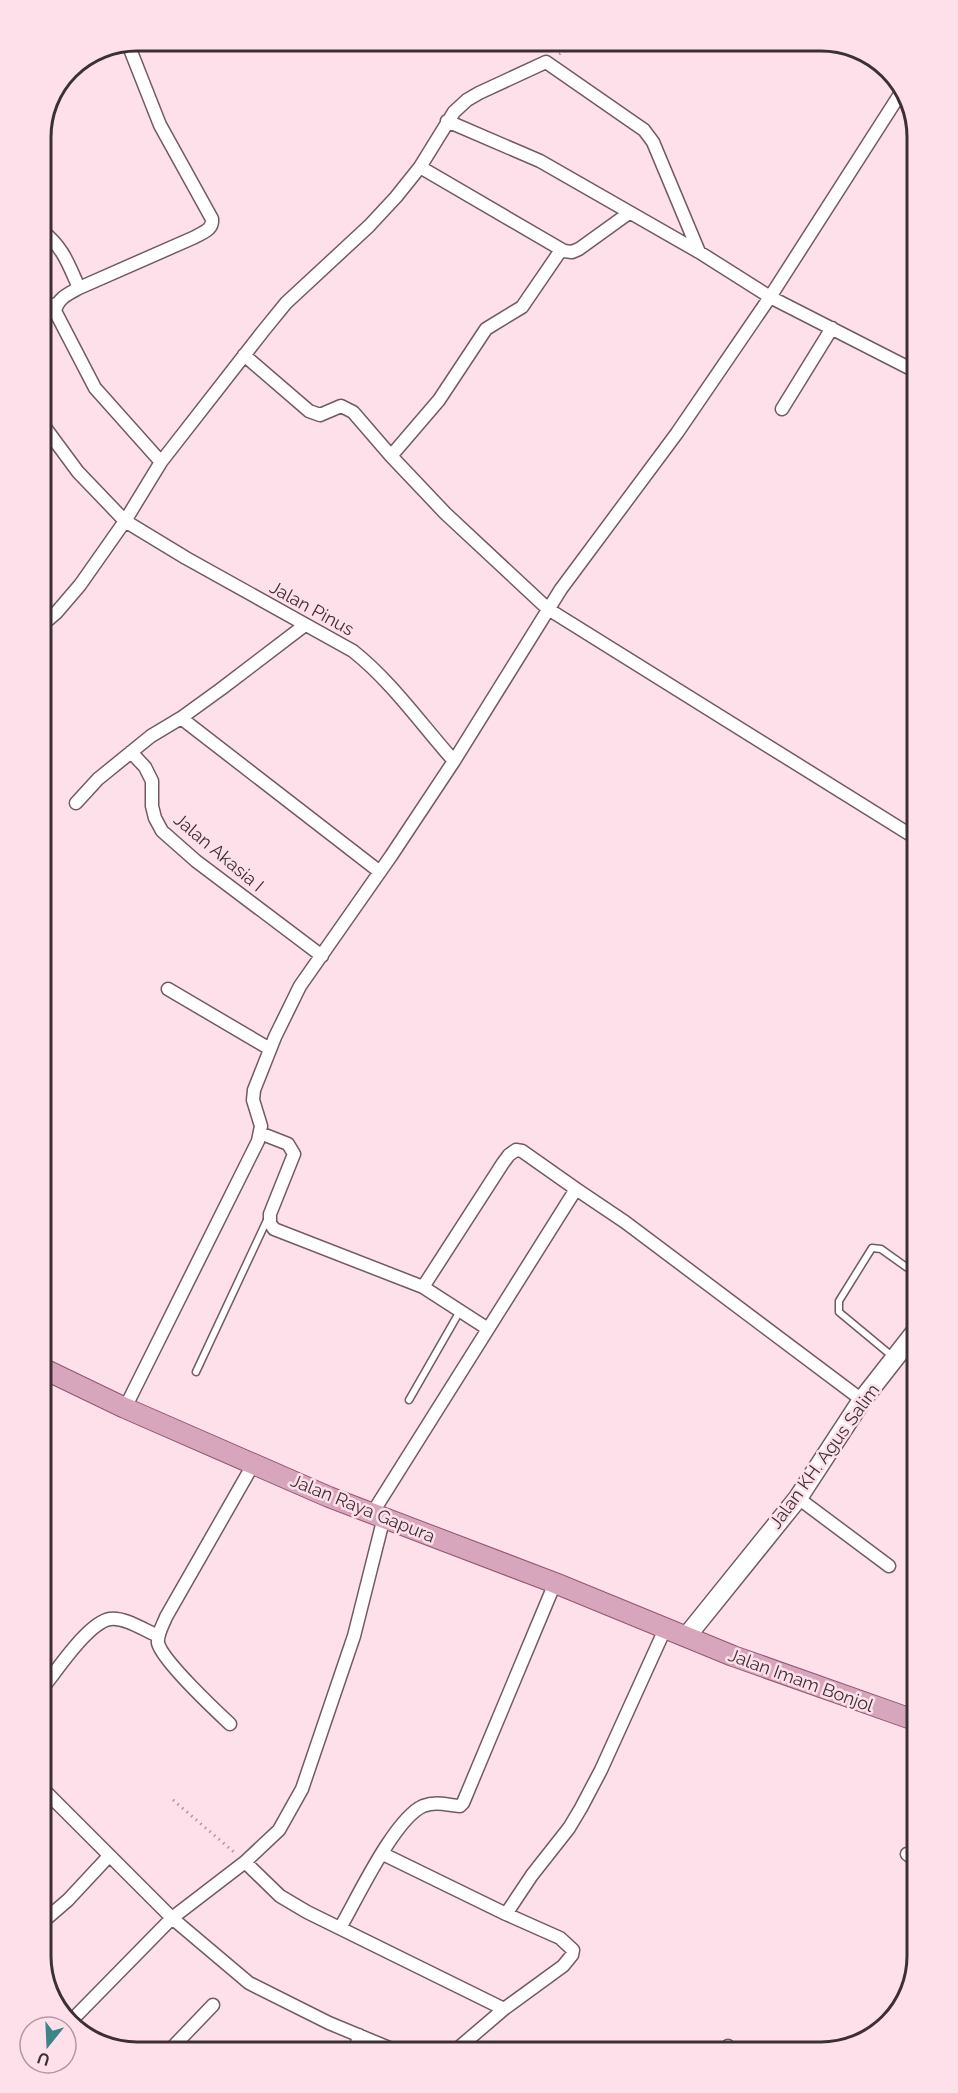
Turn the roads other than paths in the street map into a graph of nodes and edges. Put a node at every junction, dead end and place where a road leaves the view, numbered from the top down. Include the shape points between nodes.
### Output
1 (131, 52) edge
2 (898, 98) edge
3 (447, 121) junction
4 (420, 166) junction
5 (629, 213) junction
6 (51, 238) edge
7 (561, 250) junction
8 (699, 252) junction
9 (78, 288) junction
10 (770, 297) junction
11 (56, 304) junction
12 (51, 306) edge
13 (832, 328) junction
14 (244, 355) junction
15 (907, 367) edge
16 (782, 409) dead end
17 (51, 434) edge
18 (391, 456) junction
19 (161, 462) junction
20 (125, 521) junction
21 (548, 609) junction
22 (51, 617) edge
23 (305, 625) junction
24 (181, 718) junction
25 (131, 752) junction
26 (454, 761) junction
27 (75, 803) dead end
28 (907, 833) edge
29 (380, 872) junction
30 (322, 956) junction
31 (168, 989) dead end
32 (270, 1049) junction
33 (260, 1133) junction
34 (576, 1189) junction
35 (270, 1214) junction
36 (907, 1268) edge
37 (423, 1287) junction
38 (460, 1311) junction
39 (488, 1329) junction
40 (907, 1343) edge
41 (895, 1358) junction
42 (51, 1372) edge
43 (196, 1372) dead end
44 (409, 1400) dead end
45 (862, 1400) junction
46 (125, 1408) junction
47 (254, 1463) junction
48 (798, 1498) junction
49 (378, 1514) junction
50 (889, 1566) dead end
51 (555, 1583) junction
52 (665, 1629) junction
53 (158, 1636) junction
54 (686, 1636) junction
55 (51, 1678) edge
56 (907, 1717) edge
57 (230, 1724) dead end
58 (51, 1801) edge
59 (382, 1854) junction
60 (109, 1856) junction
61 (245, 1862) junction
62 (51, 1914) edge
63 (506, 1914) junction
64 (172, 1918) junction
65 (340, 1928) junction
66 (213, 2005) dead end
67 (504, 2009) junction
68 (77, 2015) edge
69 (359, 2036) junction
70 (178, 2042) edge
71 (357, 2042) edge
72 (374, 2042) edge
73 (465, 2042) edge

1 - 9 street via 160,125 212,223 195,237
2 - 10 street
3 - 4 street
3 - 5 street via 540,161
3 - 8 street via 467,100 546,62 649,135
4 - 7 street
4 - 14 street via 369,226 286,303
5 - 7 street via 579,249
5 - 8 street
6 - 9 street via 64,254
7 - 18 street via 522,307 486,329 439,400
8 - 10 street
9 - 11 street
10 - 13 street
10 - 21 street via 677,433
11 - 12 street
11 - 19 street via 58,318 95,388
13 - 15 street
13 - 16 street
14 - 18 street via 309,411 320,415 341,406 349,409
14 - 19 street
17 - 20 street, Jalan Pinus via 78,472
18 - 21 street via 445,513
19 - 20 street
20 - 22 street via 80,585
20 - 23 street, Jalan Pinus
21 - 26 street
21 - 28 street
23 - 24 street
23 - 26 street, Jalan Pinus via 368,663
24 - 25 street
24 - 29 street
25 - 27 street
25 - 30 street, Jalan Akasia I via 152,781 152,806 162,831
26 - 29 street
29 - 30 street
30 - 32 street via 300,986
31 - 32 street
32 - 33 street via 254,1090
33 - 35 street via 288,1144 294,1154
33 - 46 street
34 - 37 street via 522,1151 508,1155
34 - 39 street
34 - 45 street
35 - 37 street via 274,1229
35 - 43 lane
36 - 41 lane via 881,1249 872,1248 839,1301 839,1311
37 - 38 street
38 - 39 street
38 - 44 lane
39 - 49 street
40 - 41 main road, Jalan KH. Agus Salim
41 - 45 main road, Jalan KH. Agus Salim
42 - 46 main road, Jalan Raya Gapura
45 - 48 main road, Jalan KH. Agus Salim
46 - 47 main road, Jalan Raya Gapura
47 - 49 main road, Jalan Raya Gapura
47 - 53 street
48 - 50 street
48 - 54 main road, Jalan KH. Agus Salim
49 - 51 main road, Jalan Raya Gapura
49 - 61 street via 354,1636 302,1789 279,1830
51 - 52 main road, Jalan Raya Gapura
51 - 59 street via 463,1803 436,1803 415,1811
52 - 54 main road, Jalan Raya Gapura
52 - 63 street via 581,1808
53 - 55 street via 110,1619 88,1633
53 - 57 street via 162,1653
54 - 56 main road, Jalan Imam Bonjol
58 - 60 street
59 - 63 street
59 - 65 street
60 - 62 street
60 - 64 street
61 - 64 street
61 - 65 street via 280,1896
63 - 67 street via 560,1938 573,1950 563,1966
64 - 68 street
64 - 69 street via 249,1983
65 - 67 street
66 - 70 street
67 - 73 street
69 - 71 street
69 - 72 street

